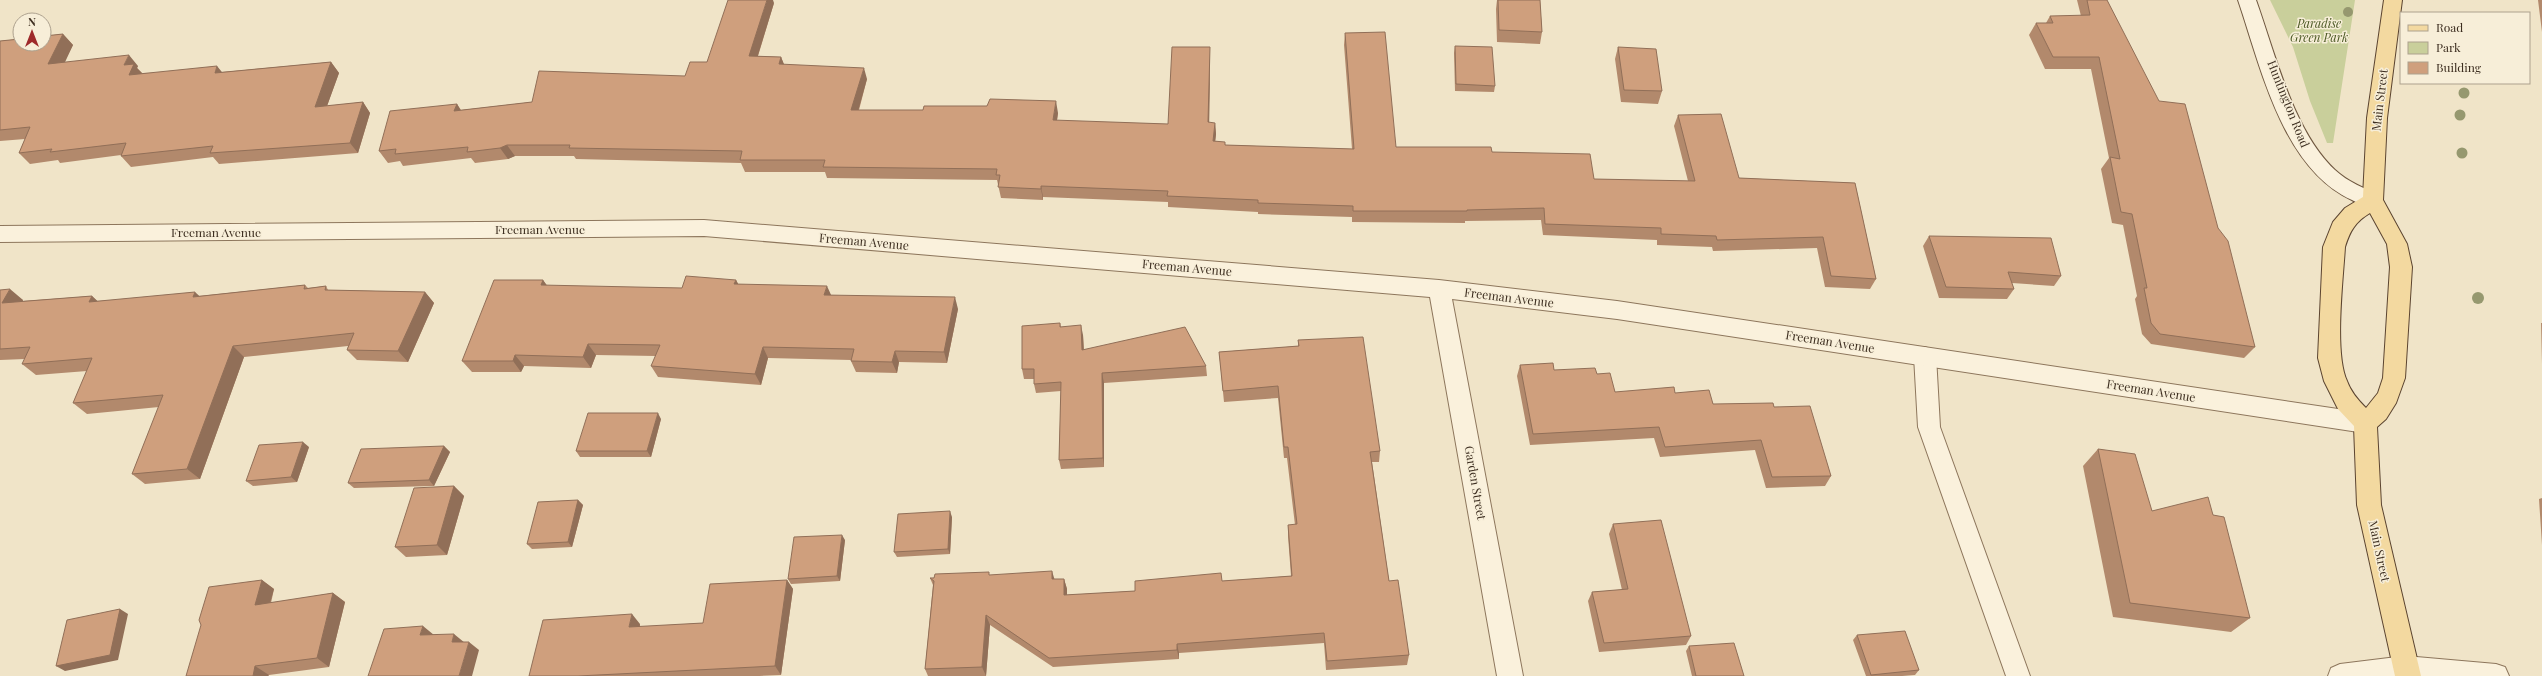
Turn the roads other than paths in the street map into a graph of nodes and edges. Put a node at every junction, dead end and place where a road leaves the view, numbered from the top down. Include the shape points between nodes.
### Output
1 (2247, 0) edge
2 (2393, 0) edge
3 (2373, 201) junction
4 (0, 234) edge
5 (1439, 290) junction
6 (1925, 356) junction
7 (2365, 423) junction
8 (2407, 672) edge
9 (1510, 676) edge
10 (2018, 676) edge
11 (2340, 676) edge
12 (2496, 676) edge

1 - 3 street, Huntington Road via 2291,118 2308,153 2328,176 2345,189
2 - 3 main road, Main Street via 2377,118
3 - 7 main road via 2397,244 2401,267 2394,378 2388,396 2378,412
3 - 7 main road via 2352,214 2340,228 2334,247 2329,358 2335,382 2346,402
4 - 5 street, Freeman Avenue via 704,228
5 - 6 street, Freeman Avenue via 1617,310
5 - 9 street, Garden Street
6 - 7 street, Freeman Avenue
6 - 10 lane via 1929,427
7 - 8 main road, Main Street via 2369,505
8 - 11 lane
8 - 12 street

